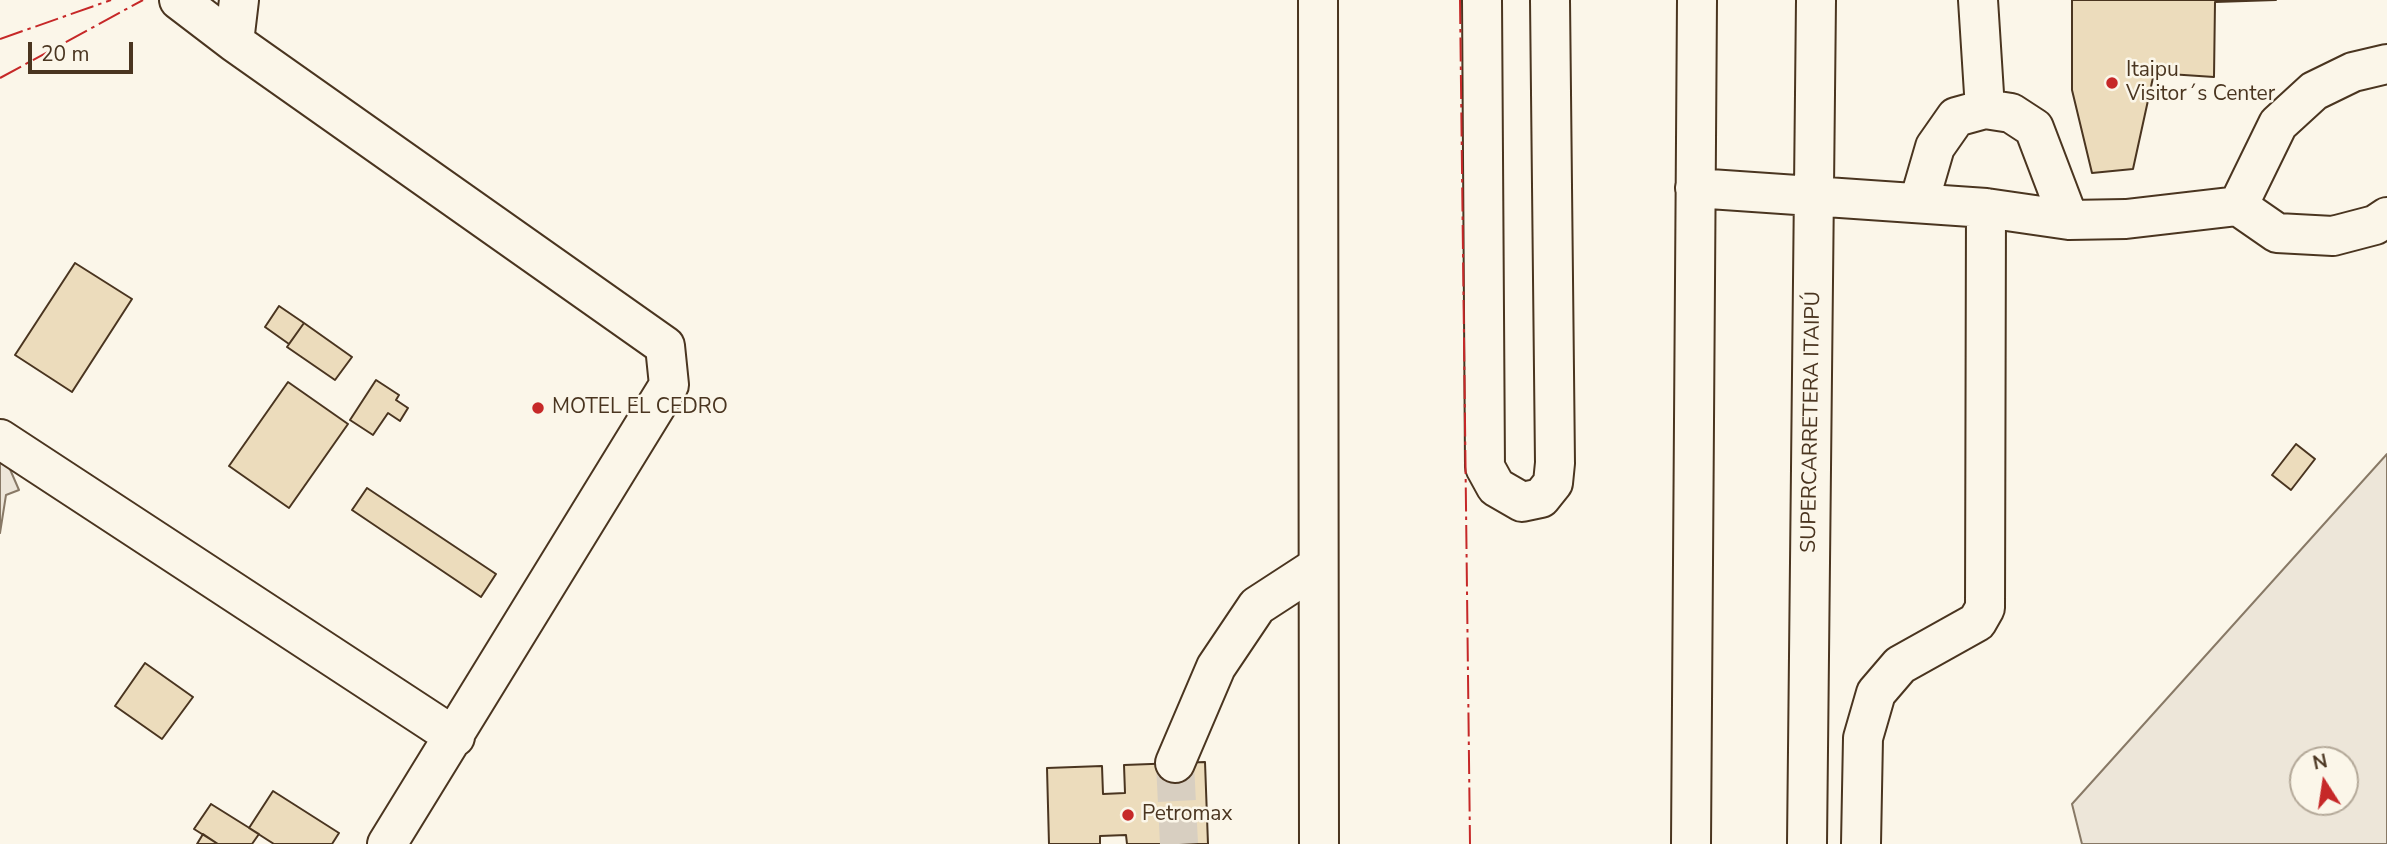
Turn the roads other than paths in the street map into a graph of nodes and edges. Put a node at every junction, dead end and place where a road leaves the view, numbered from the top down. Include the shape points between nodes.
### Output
1 (179, 0) edge
2 (239, 0) edge
3 (1318, 0) edge
4 (1482, 0) edge
5 (1550, 0) edge
6 (1697, 0) edge
7 (1816, 0) edge
8 (1978, 0) edge
9 (234, 42) junction
10 (2387, 64) edge
11 (1985, 109) junction
12 (1695, 188) junction
13 (1814, 196) junction
14 (1919, 202) junction
15 (2238, 206) junction
16 (1986, 208) junction
17 (2387, 217) edge
18 (2069, 220) junction
19 (0, 439) edge
20 (1317, 567) junction
21 (455, 737) junction
22 (1175, 763) tunnel mouth
23 (387, 844) edge
24 (1319, 844) edge
25 (1691, 844) edge
26 (1807, 844) edge
27 (1861, 844) edge

1 - 9 main road
2 - 9 main road
3 - 20 main road
4 - 5 main road via 1485,467 1496,487 1522,502 1541,498 1547,491 1553,483 1555,463
6 - 12 main road
7 - 13 main road, SUPERCARRETERA ITAIPÚ
8 - 11 main road
9 - 21 main road via 665,346 669,385
10 - 15 main road via 2353,72 2314,91 2278,124
11 - 14 main road via 1956,117 1935,147
11 - 18 main road via 2011,113 2034,128
12 - 13 main road
12 - 25 main road
13 - 14 main road
13 - 26 main road, SUPERCARRETERA ITAIPÚ
14 - 16 main road
15 - 17 main road via 2277,233 2333,236 2375,225
15 - 18 main road via 2126,219
16 - 18 main road
16 - 27 main road via 1985,608 1977,622 1899,665 1876,693 1863,738
19 - 21 main road
20 - 22 main road via 1257,606 1216,667
20 - 24 main road
21 - 23 main road

